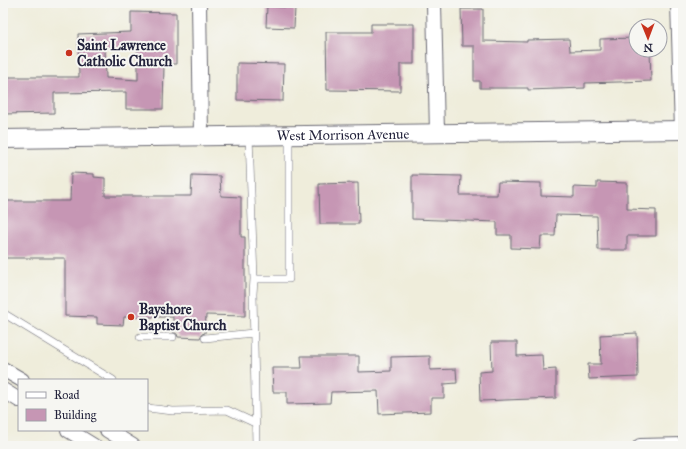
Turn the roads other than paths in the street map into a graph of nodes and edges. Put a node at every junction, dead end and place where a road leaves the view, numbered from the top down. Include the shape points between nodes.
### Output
1 (199, 3) edge
2 (434, 3) edge
3 (678, 3) edge
4 (683, 130) edge
5 (437, 134) junction
6 (289, 135) junction
7 (201, 136) junction
8 (249, 136) junction
9 (3, 139) edge
10 (254, 279) junction
11 (3, 313) edge
12 (253, 333) junction
13 (140, 337) dead end
14 (173, 337) dead end
15 (205, 338) dead end
16 (3, 369) edge
17 (20, 379) edge
18 (111, 379) edge
19 (3, 390) edge
20 (18, 399) edge
21 (148, 408) edge
22 (255, 423) junction
23 (70, 431) edge
24 (109, 431) edge
25 (126, 438) edge
26 (683, 445) edge
27 (94, 446) edge
28 (256, 446) edge
29 (640, 446) edge

1 - 7 street
2 - 5 street
3 - 4 street
4 - 5 street, West Morrison Avenue
5 - 6 street, West Morrison Avenue
6 - 8 street, West Morrison Avenue
6 - 10 lane via 289,279
7 - 8 street, West Morrison Avenue
7 - 9 street, West Morrison Avenue
8 - 10 lane
10 - 12 lane
11 - 18 lane
12 - 15 lane
12 - 22 lane
13 - 14 lane
16 - 17 street
19 - 20 street
21 - 22 lane via 173,411 227,410
22 - 28 lane
23 - 27 street
24 - 25 street
26 - 29 street

